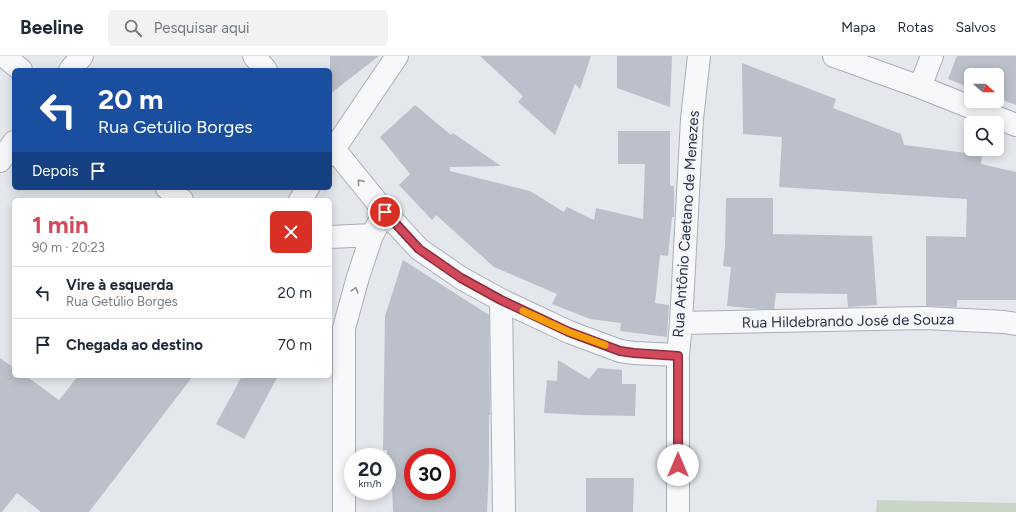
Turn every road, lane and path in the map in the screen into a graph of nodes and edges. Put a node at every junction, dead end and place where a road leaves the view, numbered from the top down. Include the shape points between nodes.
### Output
1 (4, 56) edge
2 (82, 56) edge
3 (254, 56) edge
4 (397, 56) edge
5 (700, 56) edge
6 (834, 56) edge
7 (932, 56) edge
8 (19, 68) edge
9 (72, 68) edge
10 (264, 68) edge
11 (920, 87) junction
12 (1016, 125) edge
13 (12, 145) edge
14 (332, 149) edge
15 (332, 151) edge
16 (0, 161) edge
17 (170, 190) edge
18 (180, 198) edge
19 (385, 212) junction
20 (372, 235) junction
21 (332, 237) edge
22 (501, 300) junction
23 (337, 322) edge
24 (681, 323) junction
25 (1016, 324) edge
26 (678, 356) junction
27 (344, 512) edge
28 (504, 512) edge
29 (678, 512) edge

1 - 8 street
2 - 9 street
3 - 10 street
4 - 14 street
5 - 24 street, Rua Antônio Caetano de Menezes via 692,119
6 - 11 street
7 - 11 street
11 - 12 street
13 - 16 street
19 -> 15 street
17 - 18 street
19 - 20 street
19 - 22 street via 419,249 461,278
20 - 21 street
23 -> 20 street via 358,277
22 - 26 street via 569,332 620,351
22 - 28 street
23 - 27 street
24 - 25 street, Rua Hildebrando José de Souza via 925,318
24 - 26 street, Rua Antônio Caetano de Menezes
26 - 29 street, Rua Antônio Caetano de Menezes

